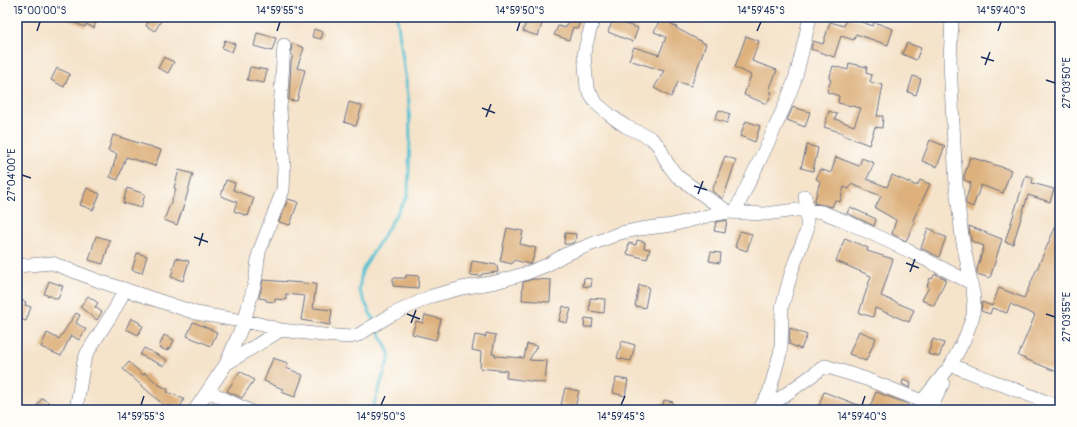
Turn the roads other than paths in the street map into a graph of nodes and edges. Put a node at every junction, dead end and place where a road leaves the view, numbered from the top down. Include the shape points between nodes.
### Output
1 (594, 17) edge
2 (810, 17) edge
3 (952, 17) edge
4 (284, 45) dead end
5 (805, 196) dead end
6 (807, 210) junction
7 (732, 212) junction
8 (17, 266) edge
9 (971, 283) junction
10 (125, 289) junction
11 (244, 322) junction
12 (281, 330) junction
13 (226, 364) junction
14 (951, 365) junction
15 (208, 391) junction
16 (1060, 407) edge
17 (76, 410) edge
18 (195, 410) edge
19 (248, 410) edge
20 (759, 410) edge
21 (764, 410) edge
22 (930, 410) edge

1 - 7 street via 584,54 587,88 597,104 625,126 651,138 659,146 677,176 710,200
2 - 7 street via 794,80
3 - 9 street via 950,62 956,186
4 - 11 street via 280,109 283,190 259,252 255,282
5 - 6 street
6 - 7 street via 765,214
6 - 9 street via 822,212 845,221
6 - 20 street via 807,230 782,306 781,350 769,393
7 - 12 street via 620,234 564,255 527,273 432,296 390,315 358,335 341,337
8 - 10 street via 52,263
9 - 14 street via 974,298 973,316
10 - 11 street via 196,313
10 - 17 street via 87,353
11 - 12 street
11 - 13 street
12 - 13 street
13 - 15 street
14 - 16 street
14 - 21 street via 922,401 825,366
14 - 22 street
15 - 18 street
15 - 19 street

